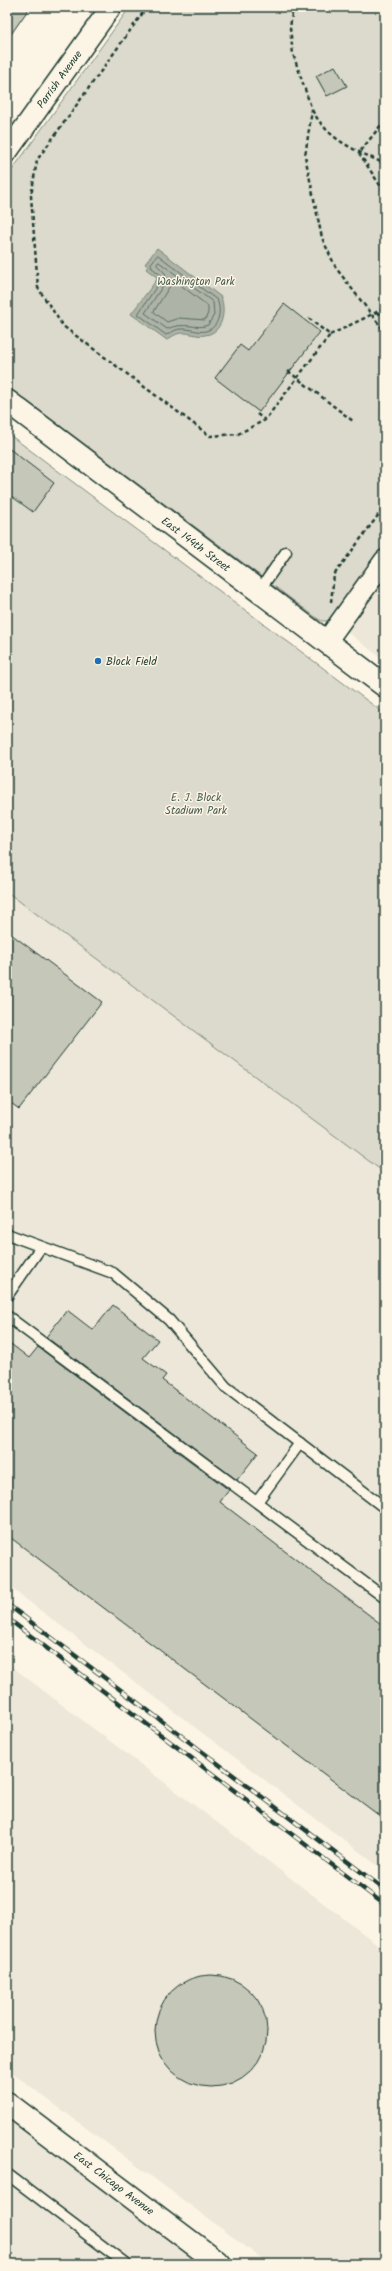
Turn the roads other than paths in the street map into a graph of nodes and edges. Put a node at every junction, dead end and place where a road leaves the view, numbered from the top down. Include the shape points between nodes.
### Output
1 (111, 7) edge
2 (7, 152) edge
3 (7, 401) edge
4 (286, 552) dead end
5 (385, 560) edge
6 (259, 591) junction
7 (326, 642) junction
8 (385, 686) edge
9 (7, 1234) edge
10 (41, 1247) junction
11 (7, 1296) edge
12 (7, 1316) edge
13 (300, 1443) junction
14 (257, 1502) junction
15 (385, 1508) edge
16 (385, 1598) edge
17 (7, 2103) edge
18 (7, 2174) edge
19 (126, 2264) edge
20 (220, 2264) edge

1 - 2 street, Parrish Avenue
3 - 6 street, East 144th Street
4 - 6 lane
5 - 7 street
6 - 7 street, East 144th Street
7 - 8 street, East 144th Street
9 - 10 lane
10 - 11 lane
10 - 13 lane via 114,1273 169,1320 226,1387
12 - 14 lane
13 - 14 lane
13 - 15 lane
14 - 16 lane
17 - 20 street, East Chicago Avenue
18 - 19 lane

